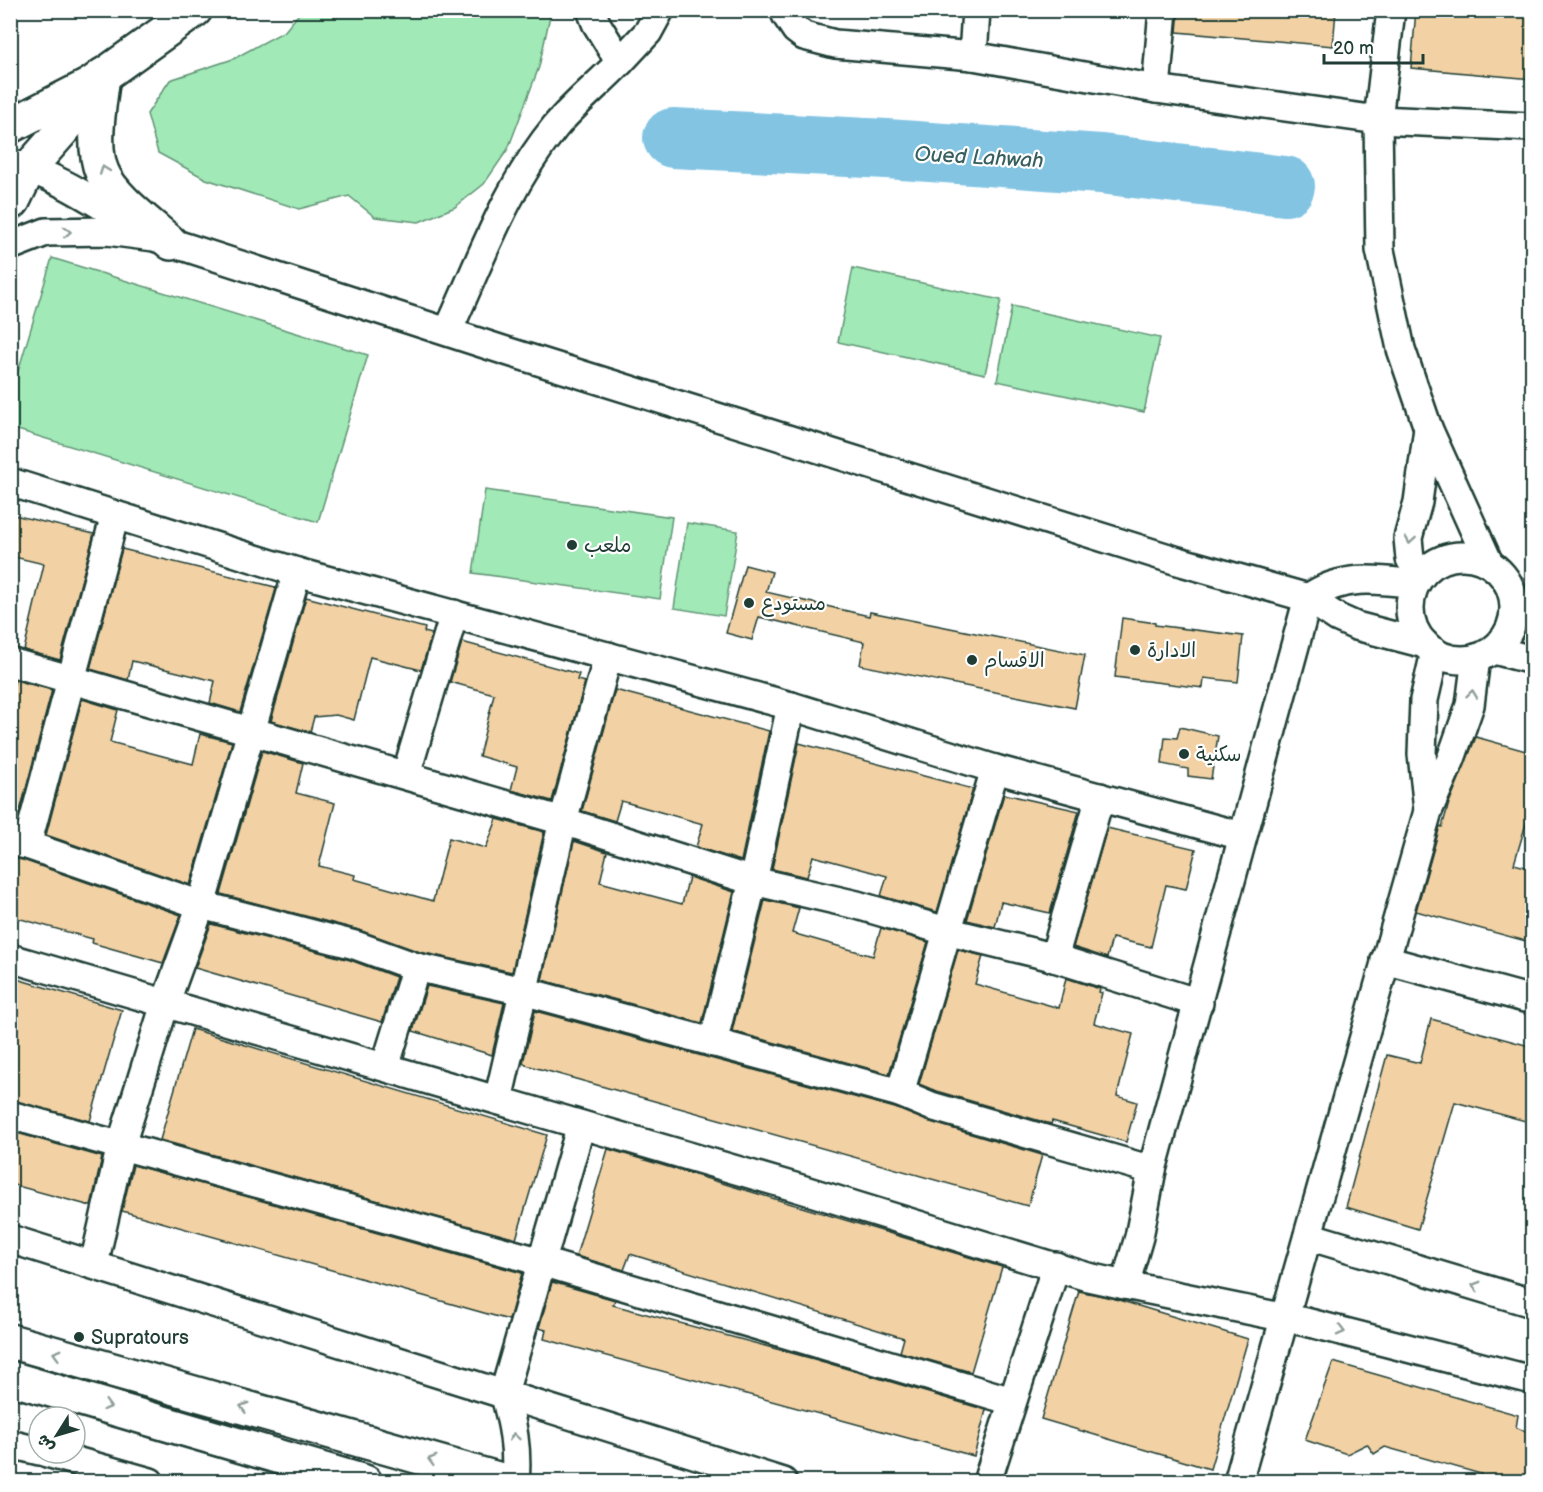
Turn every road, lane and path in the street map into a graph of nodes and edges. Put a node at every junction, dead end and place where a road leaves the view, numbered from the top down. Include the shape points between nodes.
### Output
1 (195, 10) edge
2 (591, 10) edge
3 (660, 10) edge
4 (786, 10) edge
5 (976, 10) edge
6 (1163, 10) edge
7 (1391, 10) edge
8 (973, 56) junction
9 (620, 62) junction
10 (97, 80) junction
11 (1156, 89) junction
12 (1378, 120) junction
13 (10, 126) edge
14 (1533, 127) edge
15 (15, 190) edge
16 (162, 240) junction
17 (10, 246) edge
18 (448, 331) junction
19 (1428, 428) junction
20 (10, 482) edge
21 (115, 515) junction
22 (1489, 563) junction
23 (297, 572) junction
24 (1418, 580) junction
25 (1308, 598) junction
26 (1523, 600) edge
27 (454, 614) junction
28 (1430, 648) junction
29 (1485, 654) junction
30 (608, 656) junction
31 (1533, 660) edge
32 (10, 662) edge
33 (71, 680) junction
34 (791, 706) junction
35 (250, 730) junction
36 (995, 768) junction
37 (406, 775) junction
38 (1100, 797) junction
39 (1428, 811) junction
40 (563, 821) junction
41 (1242, 836) junction
42 (19, 844) edge
43 (753, 880) junction
44 (201, 905) junction
45 (946, 931) junction
46 (10, 958) edge
47 (1054, 958) junction
48 (1384, 960) junction
49 (416, 968) junction
50 (523, 991) junction
51 (1533, 1000) edge
52 (165, 1004) junction
53 (1199, 1004) junction
54 (713, 1043) junction
55 (386, 1067) junction
56 (900, 1093) junction
57 (498, 1100) junction
58 (10, 1115) edge
59 (581, 1125) junction
60 (121, 1145) junction
61 (1152, 1170) junction
62 (1308, 1236) junction
63 (10, 1239) edge
64 (542, 1262) junction
65 (94, 1264) junction
66 (1056, 1266) junction
67 (1125, 1285) junction
68 (1533, 1303) edge
69 (1284, 1318) junction
70 (10, 1341) edge
71 (10, 1378) edge
72 (1533, 1380) edge
73 (504, 1393) junction
74 (1012, 1401) junction
75 (10, 1444) edge
76 (27, 1448) edge
77 (87, 1464) edge
78 (150, 1482) edge
79 (365, 1482) edge
80 (508, 1482) edge
81 (515, 1482) edge
82 (783, 1482) edge
83 (987, 1482) edge
84 (1238, 1482) edge

1 - 10 main road
2 - 9 street
3 - 9 street via 648,32
4 - 8 street via 796,30 804,36 835,44
5 - 8 street
6 - 11 street
7 - 12 street
8 - 11 street
9 - 18 street via 556,126 534,157 511,193
10 - 13 main road
10 - 15 main road
16 -> 10 main road via 120,197 102,172 97,139
11 - 12 street
12 - 14 street
12 - 19 street via 1380,250 1401,349
15 - 16 street via 63,183
17 -> 16 street via 45,232 107,231
16 - 18 street
18 - 25 street via 1168,558
19 - 22 street
19 -> 24 street via 1418,502 1408,538
20 - 21 street
21 - 23 street
21 - 33 street
22 - 24 street via 1464,555 1448,558 1433,565
22 - 26 street
23 - 27 street
23 - 35 street
24 - 25 street via 1351,580 1331,585
24 - 28 street via 1409,605 1411,621 1417,635
25 - 28 street via 1356,626
25 - 41 street
26 - 29 street via 1507,634
27 - 30 street
27 - 37 street
28 - 29 street via 1462,661
28 - 39 street via 1422,754
29 - 31 street
39 -> 29 street via 1451,759
30 - 34 street
30 - 40 street
32 - 33 street
33 - 35 street
33 - 42 street
34 - 36 street
34 - 43 street
35 - 37 street
35 - 44 street
36 - 38 street
36 - 45 street
37 - 40 street
38 - 41 street
38 - 47 street
39 - 48 street
40 - 43 street
40 - 50 street
41 - 53 street
42 - 44 street
43 - 45 street
43 - 54 street
44 - 49 street via 355,945
44 - 52 street
45 - 47 street
45 - 56 street
46 - 52 street
47 - 53 street
48 - 51 street
48 - 62 street
49 - 50 street
49 - 55 street
50 - 54 street
50 - 57 street
52 - 55 street
52 - 60 street
53 - 61 street
54 - 56 street
55 - 57 street
56 - 61 street via 931,1106
57 - 59 street
58 - 60 street
59 - 64 street
59 - 66 street
60 - 64 street
60 - 65 street
61 - 67 street
68 -> 62 street
62 - 69 street
63 - 65 street
64 - 73 street
64 - 74 street
65 - 73 street
66 - 67 street
66 - 74 street
67 - 69 street
69 -> 72 street
69 - 84 street
80 -> 70 main road
71 -> 79 main road
81 -> 73 street via 515,1438
73 - 82 street
74 - 83 street
75 - 76 street
77 - 78 street

